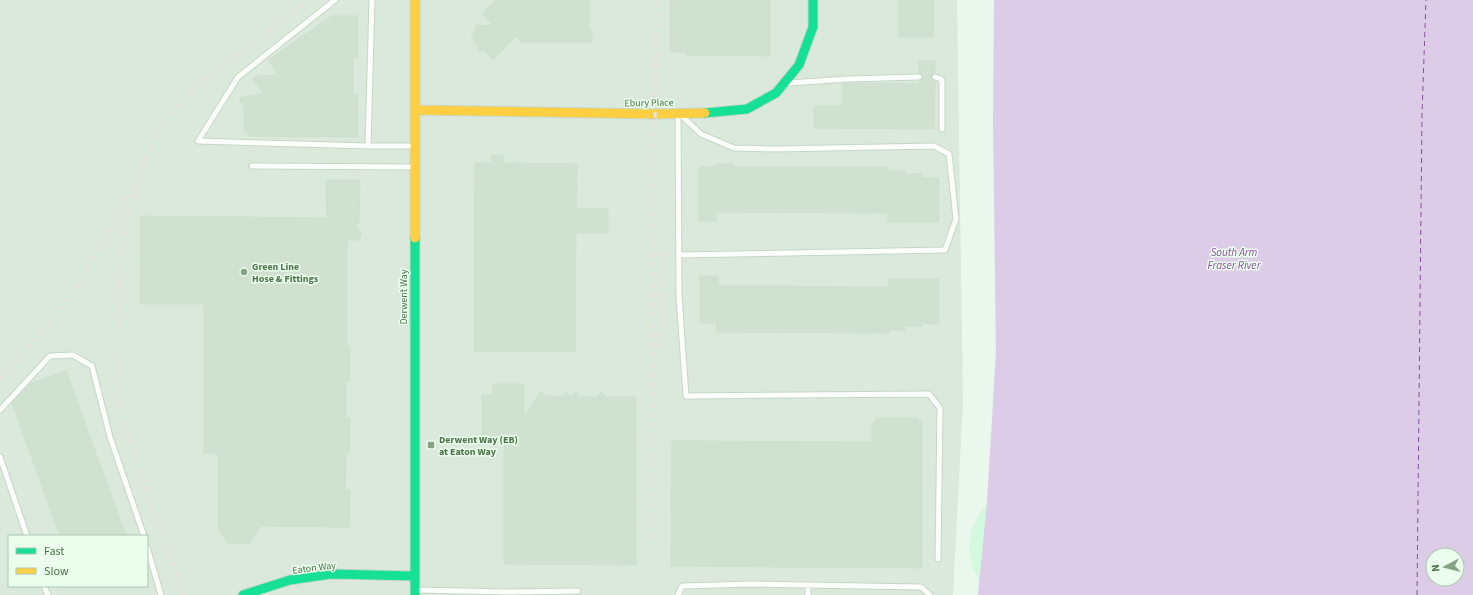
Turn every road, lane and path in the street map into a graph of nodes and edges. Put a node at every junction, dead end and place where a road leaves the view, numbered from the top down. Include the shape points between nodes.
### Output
1 (335, 0) edge
2 (372, 0) edge
3 (415, 0) edge
4 (813, 0) edge
5 (919, 76) dead end
6 (935, 77) dead end
7 (784, 84) junction
8 (415, 110) junction
9 (678, 112) junction
10 (942, 129) dead end
11 (368, 146) junction
12 (415, 146) junction
13 (252, 166) dead end
14 (415, 166) junction
15 (679, 255) junction
16 (0, 410) edge
17 (0, 457) edge
18 (27, 535) edge
19 (144, 535) edge
20 (148, 550) edge
21 (938, 559) dead end
22 (414, 576) junction
23 (808, 585) junction
24 (578, 591) dead end
25 (415, 593) edge
26 (443, 593) edge
27 (161, 595) edge
28 (243, 595) edge
29 (678, 595) edge
30 (808, 595) edge
31 (930, 595) edge

1 - 11 lane via 238,77 198,141
2 - 11 lane
3 - 8 street, Derwent Way
4 - 7 street, Ebury Place via 811,33 799,65
5 - 7 lane
6 - 10 lane via 942,81
7 - 9 street, Ebury Place via 776,93 747,109 713,113
8 - 9 street, Ebury Place via 655,114
8 - 12 street, Derwent Way
9 - 15 lane
9 - 15 lane via 701,134 734,148 934,146 949,154 956,219 945,250
11 - 12 lane
12 - 14 street, Derwent Way
13 - 14 lane
14 - 22 street, Derwent Way
15 - 21 lane via 679,296 686,396 929,394 940,408
16 - 19 lane via 50,356 73,355 92,366 110,437
17 - 18 lane
20 - 27 lane
22 - 25 street, Derwent Way
22 - 28 street, Eaton Way via 331,574 290,580
23 - 29 lane via 682,586
23 - 30 lane
23 - 31 lane via 921,587
24 - 26 lane
25 - 26 lane

